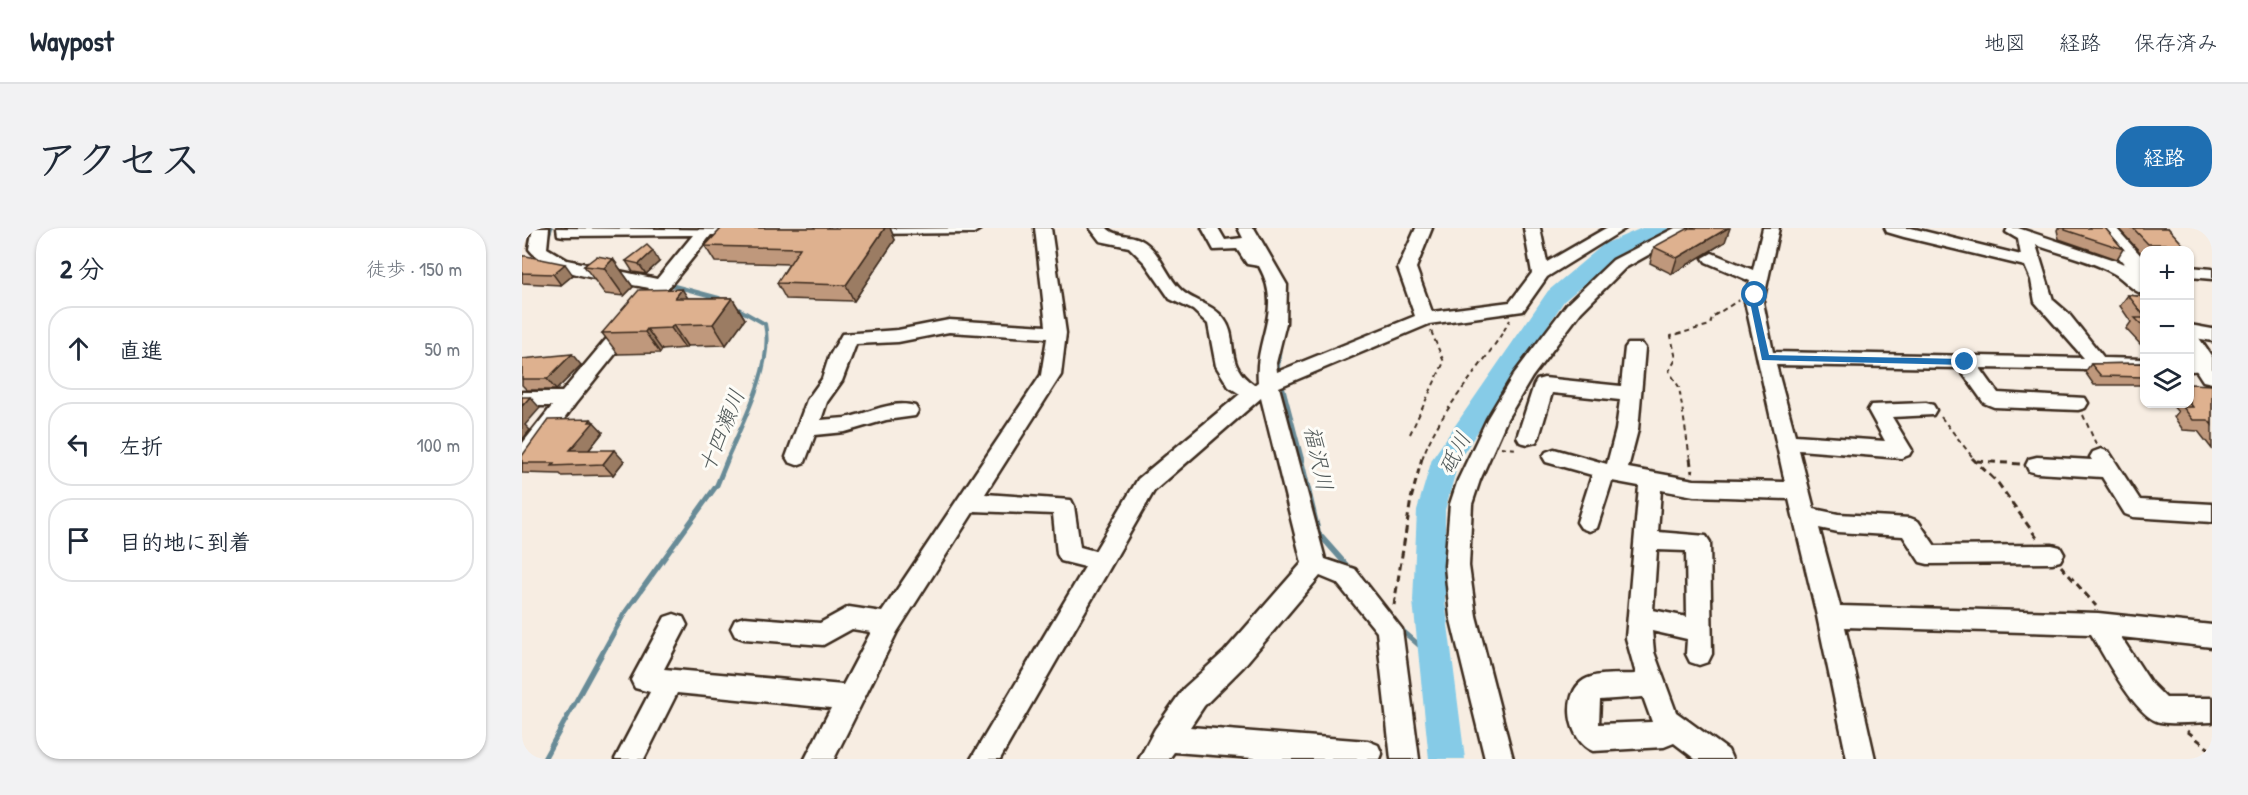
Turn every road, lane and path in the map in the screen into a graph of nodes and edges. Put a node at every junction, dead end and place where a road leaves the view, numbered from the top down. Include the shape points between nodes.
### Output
1 (565, 228) edge
2 (974, 228) edge
3 (1042, 228) edge
4 (1098, 228) edge
5 (1210, 228) edge
6 (1246, 228) edge
7 (1424, 228) edge
8 (1532, 228) edge
9 (1688, 228) edge
10 (1771, 228) edge
11 (1893, 228) edge
12 (2104, 228) edge
13 (541, 229) edge
14 (707, 229) edge
15 (843, 229) edge
16 (878, 229) edge
17 (1614, 229) edge
18 (772, 230) edge
19 (2019, 233) edge
20 (522, 237) edge
21 (1712, 258) dead end
22 (1267, 263) junction
23 (2032, 263) junction
24 (2140, 270) edge
25 (2194, 272) edge
26 (1541, 273) junction
27 (2140, 273) edge
28 (2212, 274) edge
29 (660, 285) junction
30 (1757, 287) junction
31 (1516, 307) junction
32 (1424, 316) junction
33 (2194, 332) edge
34 (1057, 333) junction
35 (2212, 335) edge
36 (1635, 348) dead end
37 (2194, 352) edge
38 (1765, 358) junction
39 (1965, 362) junction
40 (2098, 364) junction
41 (2140, 365) edge
42 (2202, 369) edge
43 (1271, 384) junction
44 (1631, 394) junction
45 (522, 399) edge
46 (568, 399) junction
47 (2078, 404) joint
48 (1926, 410) joint
49 (908, 411) dead end
50 (807, 428) junction
51 (1410, 434) dead end
52 (1528, 437) joint
53 (1787, 442) junction
54 (1485, 446) junction
55 (797, 457) dead end
56 (1554, 457) dead end
57 (522, 460) edge
58 (1975, 461) junction
59 (2105, 463) junction
60 (2037, 465) joint
61 (1610, 472) junction
62 (1650, 481) junction
63 (1694, 488) junction
64 (1799, 491) junction
65 (967, 502) junction
66 (2212, 513) edge
67 (1806, 516) junction
68 (1589, 522) dead end
69 (1308, 532) junction
70 (1646, 541) junction
71 (2052, 554) junction
72 (1101, 562) junction
73 (1315, 565) junction
74 (1346, 576) junction
75 (1830, 616) junction
76 (1641, 618) junction
77 (888, 624) junction
78 (2103, 624) junction
79 (674, 625) dead end
80 (744, 628) dead end
81 (1389, 629) junction
82 (2212, 636) edge
83 (670, 681) junction
84 (1653, 685) junction
85 (851, 698) junction
86 (2212, 710) edge
87 (1677, 729) junction
88 (1159, 749) edge
89 (1368, 754) dead end
90 (629, 759) edge
91 (819, 759) edge
92 (985, 759) edge
93 (1405, 759) edge
94 (1499, 759) edge
95 (1718, 759) edge
96 (1861, 759) edge

1 - 14 street via 564,231
2 - 16 street
3 - 34 street
4 - 43 street via 1106,237 1135,243 1176,296 1199,306 1217,322 1226,366 1236,382
5 - 22 street via 1220,246 1242,243 1252,260
6 - 22 street
7 - 32 street via 1407,268
8 - 26 street
9 - 54 street via 1619,264 1595,285 1524,374
10 - 30 street
11 - 23 street
12 - 24 main road
13 - 20 street
13 - 29 street via 538,249 548,258
14 - 18 street
14 - 29 street
15 - 16 street
17 - 26 street
19 - 23 street
19 - 27 street
21 - 30 street
22 - 43 street via 1278,285 1279,303 1266,363
23 - 40 street via 2044,302 2061,316
25 - 28 street
26 - 31 street
29 - 46 street
30 - 38 street via 1754,302
30 - 63 path via 1712,317 1710,326 1671,336 1676,359 1669,371 1678,387
31 - 32 street
31 - 81 path via 1501,338 1461,389 1431,437 1409,506
32 - 43 street
32 - 51 path via 1444,362
33 - 35 street
34 - 50 street via 949,326 898,336 849,338
34 - 65 street via 1051,375
36 - 44 street
37 - 42 main road
38 - 39 street
38 - 53 street
39 - 40 street
39 - 47 street via 1991,398 2001,402
40 - 41 street
43 - 69 street via 1297,505
43 - 72 street via 1146,485
44 - 52 street via 1544,385
44 - 61 street via 1627,430
45 - 46 street
46 - 57 street
47 - 59 path
48 - 53 street via 1878,410 1901,450
48 - 58 path via 1942,417
49 - 50 street via 845,425
50 - 55 street
52 - 54 path via 1518,449
53 - 64 street
54 - 94 street via 1461,504 1457,566 1462,615
56 - 61 street
58 - 60 path
58 - 71 path via 1998,483
59 - 60 street
59 - 66 street via 2133,508
61 - 62 street
61 - 68 street
62 - 63 street
62 - 70 street
63 - 64 street
64 - 67 street
65 - 72 street via 1063,506 1069,554
65 - 77 street
67 - 71 street via 1838,523 1911,527 1928,555
67 - 75 street
69 - 73 street
69 - 74 street
70 - 76 street
70 - 76 street via 1698,542 1699,642
71 - 78 path via 2090,598
72 - 92 street
73 - 74 street
73 - 88 street via 1234,659 1194,697
74 - 81 street
75 - 78 street
75 - 96 street
76 - 84 street via 1641,652
77 - 80 street via 849,618 823,634
77 - 85 street
78 - 82 street
78 - 86 street via 2142,691 2160,710
79 - 83 street via 644,680
81 - 93 street
83 - 85 street
83 - 90 street
84 - 87 street via 1665,720
84 - 87 street via 1594,688 1586,694 1585,728 1593,738 1664,734
85 - 91 street
87 - 95 street
88 - 89 street

